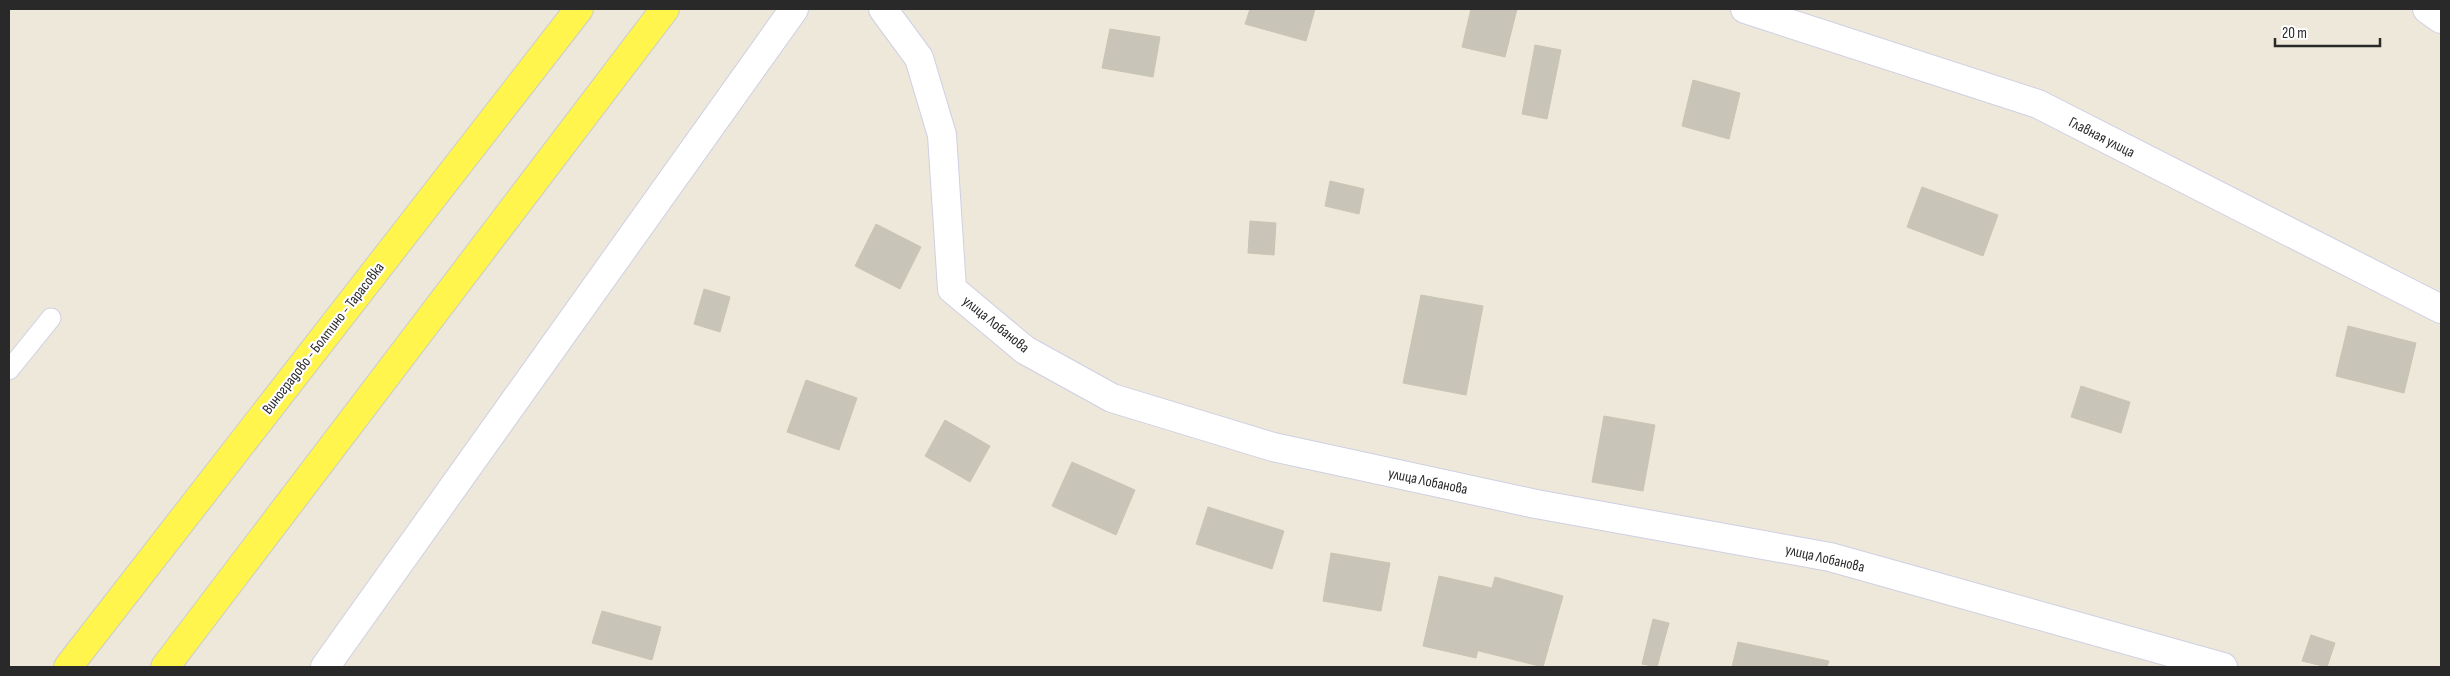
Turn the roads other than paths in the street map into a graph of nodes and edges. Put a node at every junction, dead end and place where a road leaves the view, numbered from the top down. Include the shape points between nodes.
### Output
1 (578, 9) edge
2 (666, 9) edge
3 (794, 9) edge
4 (883, 9) edge
5 (1745, 9) edge
6 (2428, 9) edge
7 (2441, 19) edge
8 (2441, 309) edge
9 (51, 318) dead end
10 (9, 370) edge
11 (68, 667) edge
12 (165, 667) edge
13 (325, 667) edge
14 (2222, 667) edge

1 - 11 main road, Виноградово - Болтино - Тарасовка
2 - 12 main road
3 - 13 street
4 - 14 street, улица Лобанова via 919,58 942,134 952,289 1025,350 1112,398 1273,447 1536,504 1830,557
5 - 8 street, Главная улица via 2038,104
6 - 7 street
9 - 10 lane

